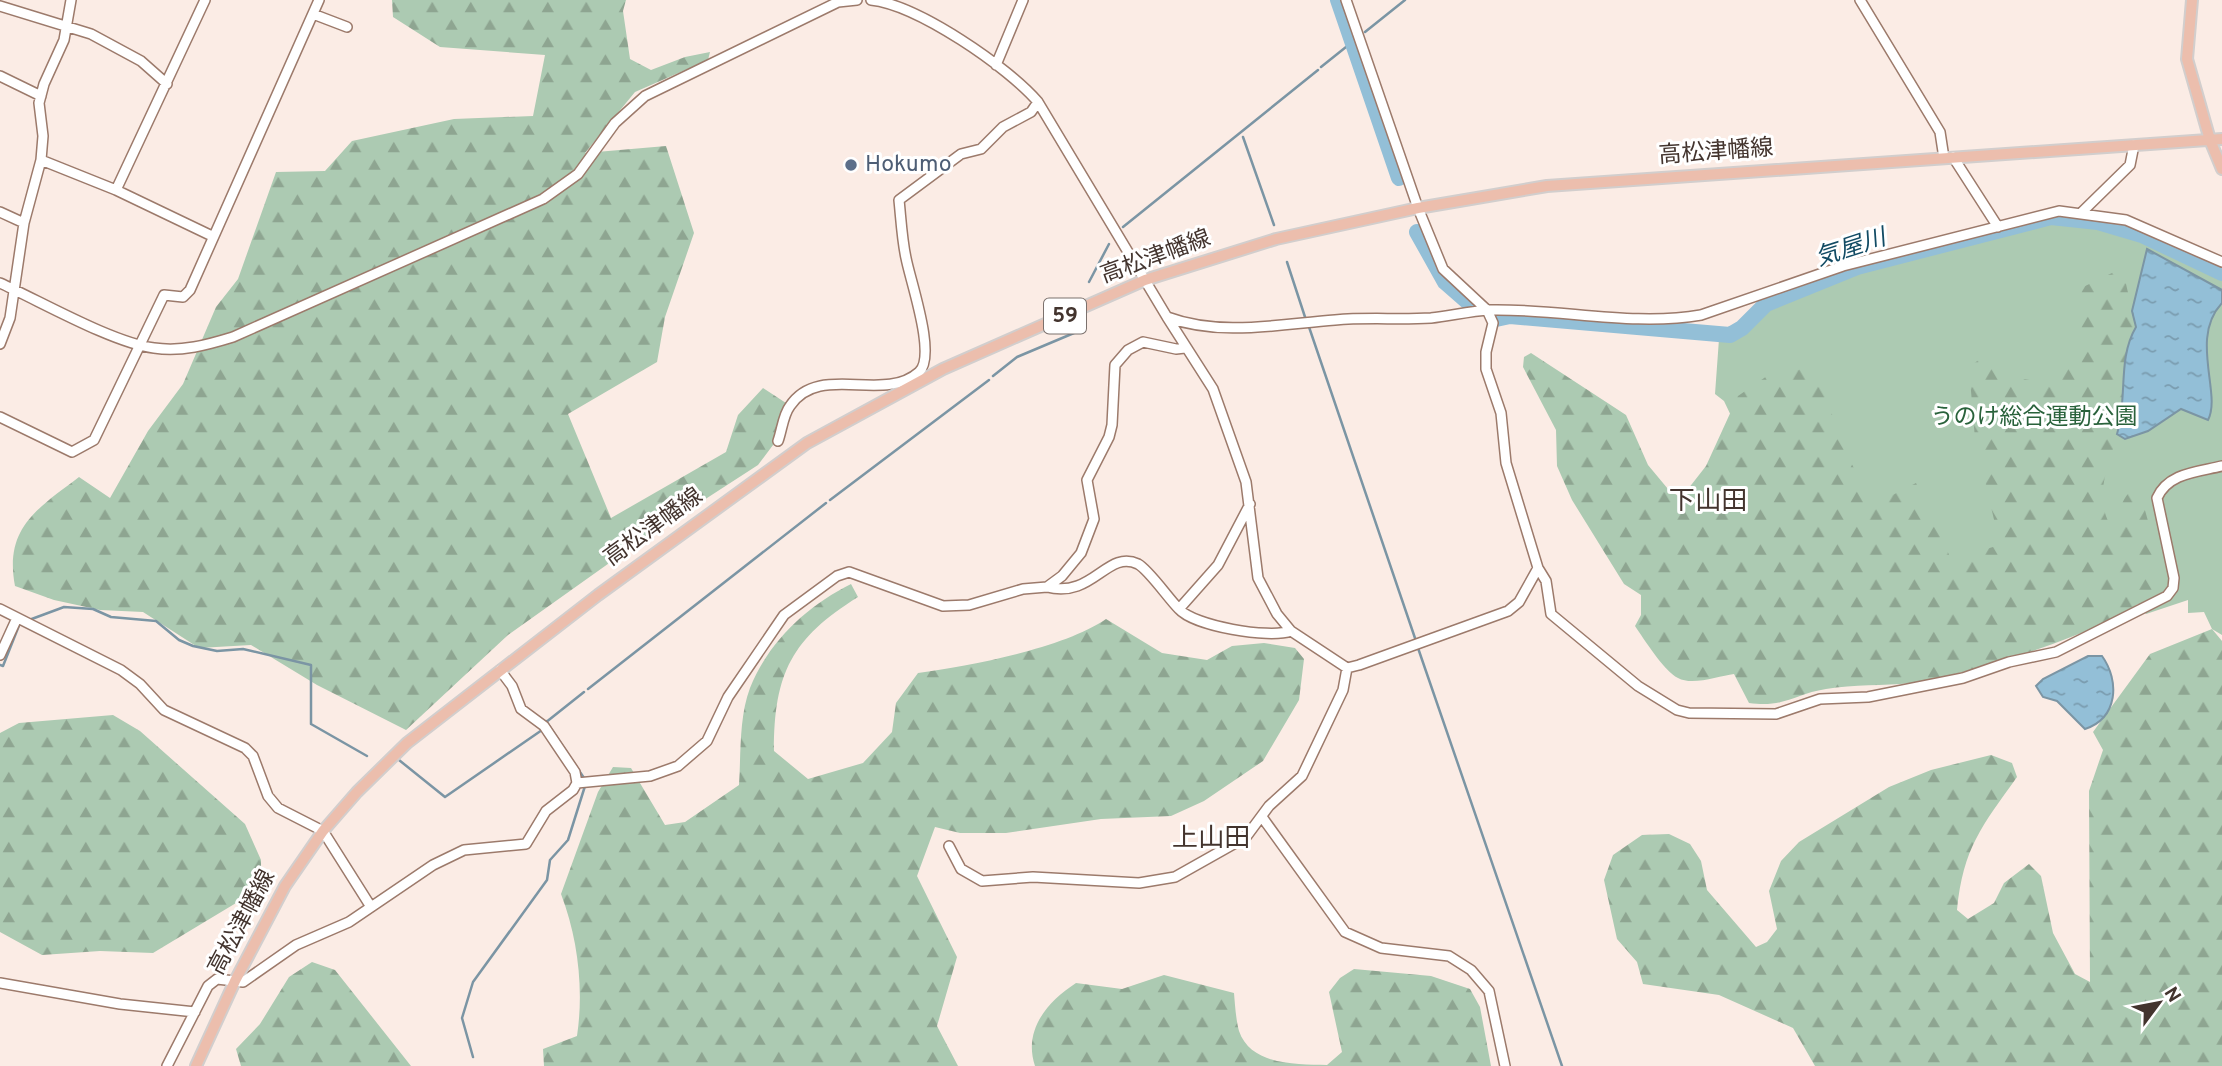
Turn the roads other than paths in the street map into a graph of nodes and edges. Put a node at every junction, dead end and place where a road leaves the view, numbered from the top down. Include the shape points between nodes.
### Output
1 (71, 0) edge
2 (205, 0) edge
3 (319, 0) edge
4 (857, 0) edge
5 (872, 0) edge
6 (1023, 0) edge
7 (1346, 0) edge
8 (1860, 0) edge
9 (2192, 0) edge
10 (0, 6) edge
11 (313, 14) junction
12 (67, 25) junction
13 (347, 27) dead end
14 (996, 65) junction
15 (0, 76) edge
16 (167, 84) junction
17 (41, 96) junction
18 (1038, 102) junction
19 (2216, 139) edge
20 (2134, 145) junction
21 (1948, 157) junction
22 (41, 160) junction
23 (2222, 169) edge
24 (116, 190) junction
25 (1418, 208) junction
26 (0, 212) edge
27 (2082, 212) junction
28 (24, 223) junction
29 (1998, 227) junction
30 (212, 236) junction
31 (2222, 262) edge
32 (1145, 280) junction
33 (0, 283) edge
34 (14, 289) junction
35 (1487, 310) junction
36 (1167, 317) junction
37 (0, 344) edge
38 (138, 344) junction
39 (1185, 348) junction
40 (875, 386) junction
41 (883, 401) junction
42 (0, 417) edge
43 (778, 441) dead end
44 (2222, 466) edge
45 (1250, 504) junction
46 (1538, 568) junction
47 (1047, 587) junction
48 (0, 609) edge
49 (1179, 609) junction
50 (17, 618) junction
51 (1291, 631) junction
52 (0, 655) edge
53 (1347, 668) junction
54 (500, 670) junction
55 (577, 783) junction
56 (1262, 817) junction
57 (323, 831) junction
58 (949, 846) dead end
59 (371, 907) junction
60 (235, 981) junction
61 (0, 983) edge
62 (195, 1012) junction
63 (167, 1066) edge
64 (196, 1066) edge
65 (1506, 1066) edge

1 - 12 street
2 - 16 street
3 - 11 street
4 - 38 street via 838,2 645,96 615,123 578,174 543,199 233,337 199,348
5 - 14 street via 911,10
6 - 14 street
7 - 25 street
8 - 21 street via 1940,132
9 - 19 main road via 2188,59
10 - 12 street
11 - 13 street
11 - 30 street
12 - 16 street via 141,61
12 - 17 street
14 - 18 street via 1020,81
15 - 17 street
16 - 24 street
17 - 22 street
18 - 32 street
18 - 40 street via 981,149 961,154 899,200 925,359 915,375
19 - 20 main road, 高松津幡線 / 59
19 - 23 main road
20 - 21 main road, 高松津幡線 / 59
20 - 27 street via 2130,164
21 - 25 main road, 高松津幡線 / 59 via 1547,186
21 - 29 street
22 - 24 street
22 - 28 street
24 - 30 street
25 - 32 main road, 高松津幡線 / 59 via 1276,239
25 - 35 street via 1443,269
26 - 28 street
27 - 29 street via 2059,211
27 - 31 street via 2126,220
28 - 34 street
29 - 35 street via 1843,266 1677,319
30 - 38 street via 190,290 183,297 164,295
32 - 36 street
32 - 41 main road, 高松津幡線 / 59 via 943,369
33 - 34 street
34 - 37 street
34 - 38 street
35 - 36 street via 1431,318 1358,318 1228,329 1188,325
35 - 46 street via 1493,323 1486,369 1501,413 1506,463
36 - 39 street
38 - 42 street via 94,440 72,452
39 - 45 street via 1213,389
39 - 47 street via 1143,342 1115,365 1112,425 1087,480 1094,519 1075,563
40 - 41 street
40 - 43 street via 808,390 789,407
41 - 54 main road, 高松津幡線 / 59 via 807,443
44 - 46 street via 2172,478 2162,486 2157,498 2174,578 2167,596 2056,652 1963,678 1868,697 1820,699 1776,715 1689,713 1666,704 1551,614 1546,582
45 - 49 street via 1218,565
45 - 51 street via 1258,578
46 - 53 street via 1519,602 1508,611
47 - 49 street via 1074,589 1115,563 1128,562 1144,569
47 - 55 street via 969,605 943,606 849,572 837,576 784,615 728,697 707,741 678,766 650,776
48 - 50 street
49 - 51 street via 1186,617 1224,628
50 - 52 street
50 - 57 street via 121,670 164,710 245,748 253,755 268,796 278,808
51 - 53 street
53 - 56 street via 1343,690 1302,776
54 - 55 street via 525,714 544,726 560,747
54 - 57 main road, 高松津幡線 / 59 via 407,743
55 - 59 street via 546,811 526,844 464,850
56 - 58 street via 1246,837 1212,858 1175,877 1139,883 1033,877 982,881 961,869
56 - 65 street via 1345,932 1381,948 1449,956 1471,970 1489,991
57 - 59 street
57 - 60 main road, 高松津幡線 / 59 via 285,886
59 - 60 street via 296,945 243,982
60 - 62 street via 217,979 208,986
60 - 64 main road, 高松津幡線 / 59
61 - 62 street
62 - 63 street

